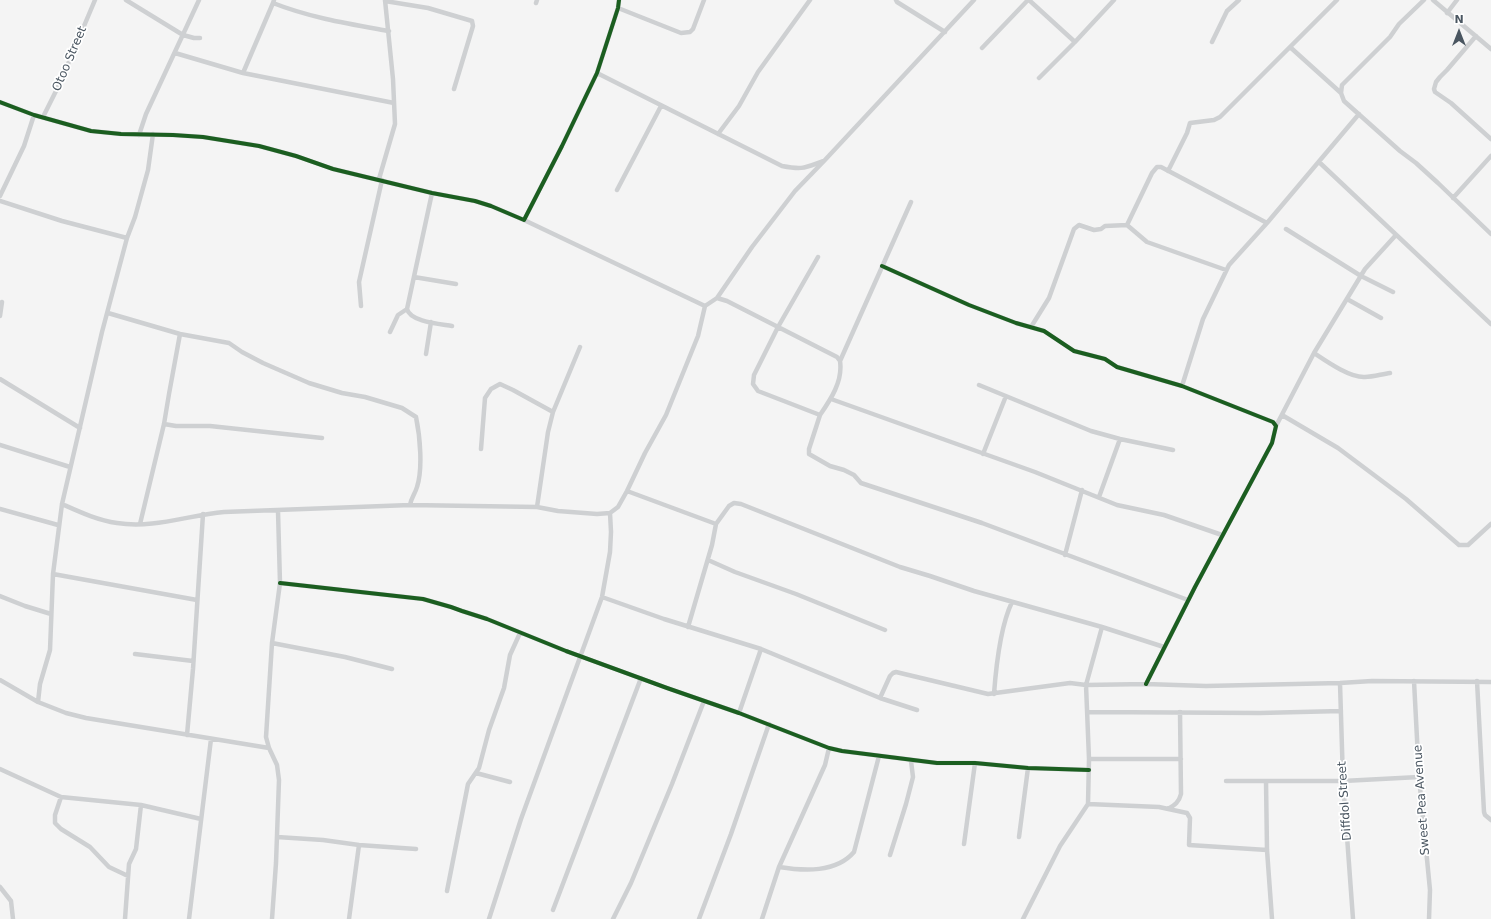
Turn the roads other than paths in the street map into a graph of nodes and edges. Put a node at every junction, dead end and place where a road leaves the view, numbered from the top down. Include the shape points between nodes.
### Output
1 (95, 0) edge
2 (126, 0) edge
3 (199, 0) edge
4 (385, 0) edge
5 (619, 0) edge
6 (704, 0) edge
7 (810, 0) edge
8 (896, 0) edge
9 (974, 0) edge
10 (1029, 0) edge
11 (1114, 0) edge
12 (1238, 0) edge
13 (1338, 0) edge
14 (1424, 0) edge
15 (1433, 0) edge
16 (1457, 0) edge
17 (274, 2) edge
18 (618, 8) junction
19 (1447, 13) junction
20 (389, 31) junction
21 (945, 32) junction
22 (183, 35) junction
23 (1476, 36) junction
24 (200, 38) dead end
25 (1075, 42) junction
26 (1212, 42) dead end
27 (1290, 47) junction
28 (982, 48) dead end
29 (1491, 49) edge
30 (175, 53) junction
31 (243, 73) junction
32 (596, 73) junction
33 (1039, 78) dead end
34 (454, 89) dead end
35 (1341, 93) junction
36 (0, 102) edge
37 (394, 103) junction
38 (661, 106) junction
39 (1359, 114) junction
40 (34, 115) junction
41 (43, 117) junction
42 (153, 134) junction
43 (718, 134) junction
44 (139, 135) junction
45 (1491, 139) edge
46 (1491, 156) edge
47 (824, 161) junction
48 (1319, 162) junction
49 (1168, 171) junction
50 (380, 180) junction
51 (616, 190) dead end
52 (432, 193) junction
53 (0, 196) edge
54 (1452, 198) junction
55 (0, 201) edge
56 (911, 202) dead end
57 (524, 220) junction
58 (1267, 223) junction
59 (1127, 225) junction
60 (1286, 229) dead end
61 (1491, 234) edge
62 (1396, 235) junction
63 (127, 238) junction
64 (818, 256) dead end
65 (882, 266) junction
66 (1226, 270) junction
67 (1361, 276) junction
68 (414, 277) junction
69 (456, 284) dead end
70 (1393, 292) dead end
71 (717, 298) junction
72 (1347, 299) junction
73 (2, 302) dead end
74 (362, 306) dead end
75 (705, 306) junction
76 (407, 309) junction
77 (108, 313) junction
78 (0, 316) edge
79 (1381, 318) dead end
80 (431, 322) junction
81 (1491, 324) edge
82 (452, 326) dead end
83 (778, 327) junction
84 (1031, 327) junction
85 (390, 332) dead end
86 (180, 334) junction
87 (580, 347) dead end
88 (1314, 352) junction
89 (426, 354) dead end
90 (840, 361) junction
91 (1390, 373) dead end
92 (0, 379) edge
93 (979, 385) dead end
94 (1182, 386) junction
95 (1006, 396) junction
96 (831, 399) junction
97 (553, 412) junction
98 (820, 415) junction
99 (1282, 416) junction
100 (164, 424) junction
101 (1276, 426) junction
102 (80, 428) junction
103 (322, 438) dead end
104 (1120, 439) junction
105 (0, 445) edge
106 (481, 449) dead end
107 (1173, 450) dead end
108 (983, 454) junction
109 (70, 467) junction
110 (1082, 490) junction
111 (627, 491) junction
112 (1099, 497) junction
113 (62, 504) junction
114 (410, 505) junction
115 (537, 507) junction
116 (0, 509) edge
117 (278, 511) junction
118 (610, 513) junction
119 (202, 514) junction
120 (140, 524) junction
121 (716, 524) junction
122 (1491, 524) edge
123 (58, 525) junction
124 (1222, 535) junction
125 (1065, 555) junction
126 (708, 560) junction
127 (53, 574) junction
128 (280, 583) junction
129 (0, 596) edge
130 (602, 597) junction
131 (197, 600) junction
132 (1188, 600) junction
133 (1012, 602) junction
134 (51, 614) junction
135 (688, 627) junction
136 (1102, 627) junction
137 (885, 630) dead end
138 (520, 633) junction
139 (272, 643) junction
140 (1164, 647) junction
141 (761, 649) junction
142 (135, 654) dead end
143 (580, 656) junction
144 (193, 661) junction
145 (392, 669) dead end
146 (642, 678) junction
147 (0, 680) edge
148 (1414, 681) junction
149 (1477, 681) junction
150 (1491, 682) edge
151 (1340, 683) junction
152 (1146, 684) junction
153 (1086, 685) junction
154 (994, 694) junction
155 (880, 698) junction
156 (704, 701) junction
157 (38, 702) junction
158 (917, 710) dead end
159 (1341, 711) junction
160 (1088, 712) junction
161 (1180, 712) junction
162 (739, 713) junction
163 (769, 724) junction
164 (187, 735) junction
165 (211, 739) junction
166 (269, 748) junction
167 (830, 748) junction
168 (879, 756) junction
169 (1089, 759) junction
170 (1181, 759) junction
171 (911, 760) junction
172 (975, 763) junction
173 (1028, 768) junction
174 (0, 769) edge
175 (1089, 770) junction
176 (476, 773) junction
177 (1420, 777) junction
178 (1226, 781) dead end
179 (1266, 781) junction
180 (1343, 781) junction
181 (510, 782) dead end
182 (61, 797) junction
183 (1088, 804) junction
184 (141, 805) junction
185 (1168, 809) junction
186 (201, 819) junction
187 (1491, 820) edge
188 (278, 837) junction
189 (1018, 837) dead end
190 (964, 844) dead end
191 (359, 845) junction
192 (416, 849) dead end
193 (1267, 850) junction
194 (890, 854) dead end
195 (780, 867) junction
196 (128, 876) junction
197 (0, 887) edge
198 (447, 891) dead end
199 (553, 910) dead end
200 (13, 919) edge
201 (125, 919) edge
202 (189, 919) edge
203 (272, 919) edge
204 (349, 919) edge
205 (489, 919) edge
206 (613, 919) edge
207 (699, 919) edge
208 (762, 919) edge
209 (1023, 919) edge
210 (1272, 919) edge
211 (1353, 919) edge
212 (1429, 919) edge

1 - 41 street, Otoo Street
2 - 22 street
3 - 22 street
4 - 20 street
4 - 34 street via 428,8 472,21 473,26
5 - 18 street
6 - 18 street via 693,29 681,34
7 - 43 street via 758,72
8 - 21 street
9 - 21 street
10 - 25 street
10 - 28 street
11 - 25 street
12 - 26 street via 1227,11
13 - 27 street
14 - 35 street via 1342,85
15 - 19 street
16 - 19 street
17 - 20 street via 296,12
17 - 31 street
18 - 32 street
19 - 23 street
20 - 37 street
21 - 47 street
22 - 24 street
22 - 30 street
23 - 29 street
23 - 45 street via 1436,82 1434,89
25 - 33 street
27 - 35 street
27 - 49 street via 1220,117 1190,123
30 - 31 street
30 - 44 street via 146,114
31 - 37 street
32 - 38 street
32 - 57 street
35 - 39 street via 1344,101
36 - 40 street
37 - 50 street via 394,124
38 - 43 street
38 - 51 street
39 - 48 street
39 - 54 street
40 - 41 street
40 - 53 street via 24,146
41 - 44 street via 91,131
42 - 44 street
42 - 50 street via 202,137 259,146 333,169
42 - 63 street via 148,170
43 - 47 street via 782,166 808,168
46 - 54 street
47 - 71 street via 795,191
48 - 58 street
48 - 62 street
49 - 58 street
49 - 59 street via 1161,167 1152,174
50 - 52 street
50 - 74 street via 359,282
52 - 57 street via 475,201
52 - 68 street
54 - 61 street
55 - 63 street
56 - 65 street
57 - 75 street
58 - 66 street
59 - 66 street via 1147,242
59 - 84 street via 1105,226 1094,230 1080,225 1076,227 1049,298
60 - 67 street
62 - 67 street
62 - 81 street
63 - 77 street
64 - 83 street
65 - 84 street via 969,305
65 - 90 street
66 - 94 street via 1203,319
67 - 70 street
67 - 72 street
68 - 69 street
68 - 76 street
71 - 75 street
71 - 83 street
72 - 79 street
72 - 88 street
73 - 78 street
75 - 111 street via 698,336 666,415
76 - 80 street via 415,318
76 - 85 street via 398,315
77 - 86 street
77 - 102 street
80 - 82 street
80 - 89 street
83 - 90 street via 837,357
83 - 98 street via 754,375 753,384 758,391
84 - 94 street via 1049,334 1074,351
86 - 100 street
86 - 114 street via 229,343 263,363 309,383 402,408 416,417 420,436 419,468 417,487
87 - 97 street
88 - 91 street via 1354,376
88 - 99 street
90 - 96 street via 839,377
92 - 102 street
93 - 95 street
94 - 101 street via 1273,422
95 - 104 street via 1091,431
95 - 108 street
96 - 98 street
96 - 108 street
97 - 106 street via 500,384 491,389 485,398
97 - 115 street
98 - 125 street via 809,454 820,461 854,475 862,483 982,523
99 - 101 street
99 - 122 street via 1338,448 1406,499 1459,545 1468,545
100 - 103 street via 210,426
100 - 120 street
101 - 124 street via 1272,443
102 - 109 street
104 - 107 street
104 - 112 street
105 - 109 street
108 - 110 street
109 - 113 street
110 - 112 street
110 - 125 street
111 - 118 street via 618,507
111 - 121 street
112 - 124 street via 1116,505 1164,515
113 - 120 street via 105,521
113 - 123 street
114 - 115 street
114 - 117 street
115 - 118 street
116 - 123 street
117 - 119 street
117 - 128 street
118 - 130 street via 610,552
119 - 120 street
119 - 131 street
121 - 126 street
121 - 133 street via 729,506 734,503 741,504 900,567
123 - 127 street
124 - 132 street
125 - 132 street
126 - 135 street
126 - 137 street
127 - 131 street
127 - 134 street
128 - 138 street via 423,599 451,606
128 - 139 street
129 - 134 street
130 - 135 street
130 - 143 street
131 - 144 street
132 - 140 street
133 - 136 street
133 - 154 street via 1003,632
134 - 157 street via 50,650 40,684
135 - 141 street
136 - 140 street
136 - 153 street
138 - 143 street
138 - 176 street via 510,655 504,688
139 - 145 street
139 - 166 street via 266,737
140 - 152 street
141 - 155 street
141 - 162 street
142 - 144 street
143 - 146 street
143 - 205 street via 521,820
144 - 164 street
146 - 156 street
146 - 199 street
147 - 157 street
148 - 149 street
148 - 151 street
148 - 177 street, Sweet Pea Avenue
149 - 150 street
149 - 187 street via 1484,812
151 - 152 street via 1206,686
151 - 159 street, Diffdol Street
152 - 153 street
153 - 154 street via 1056,684
153 - 160 street
154 - 155 street via 896,672 890,676
155 - 158 street
156 - 162 street
156 - 206 street via 631,883
157 - 164 street via 86,718
159 - 161 street
159 - 180 street, Diffdol Street
160 - 161 street
160 - 169 street
161 - 170 street
162 - 163 street
163 - 167 street
163 - 207 street
164 - 165 street
165 - 166 street
165 - 186 street
166 - 188 street via 277,766 279,780
167 - 168 street
167 - 195 street
168 - 171 street
168 - 195 street via 854,852 848,859 834,866 819,869
169 - 170 street
169 - 175 street
170 - 185 street via 1180,800
171 - 172 street
171 - 194 street via 913,777
172 - 173 street
172 - 190 street
173 - 175 street
173 - 189 street
174 - 182 street
175 - 183 street
176 - 181 street
176 - 198 street via 468,784
177 - 180 street
177 - 212 street, Sweet Pea Avenue via 1430,890
178 - 179 street
179 - 180 street
179 - 193 street
180 - 211 street, Diffdol Street
182 - 184 street
182 - 196 street via 55,815 56,823 61,829 90,847 109,867
183 - 185 street
183 - 209 street via 1060,846
184 - 186 street
184 - 196 street via 136,849 129,864
185 - 193 street via 1188,813 1189,845
186 - 202 street
188 - 191 street
188 - 203 street
191 - 192 street
191 - 204 street
193 - 210 street
195 - 208 street
196 - 201 street
197 - 200 street via 11,901

